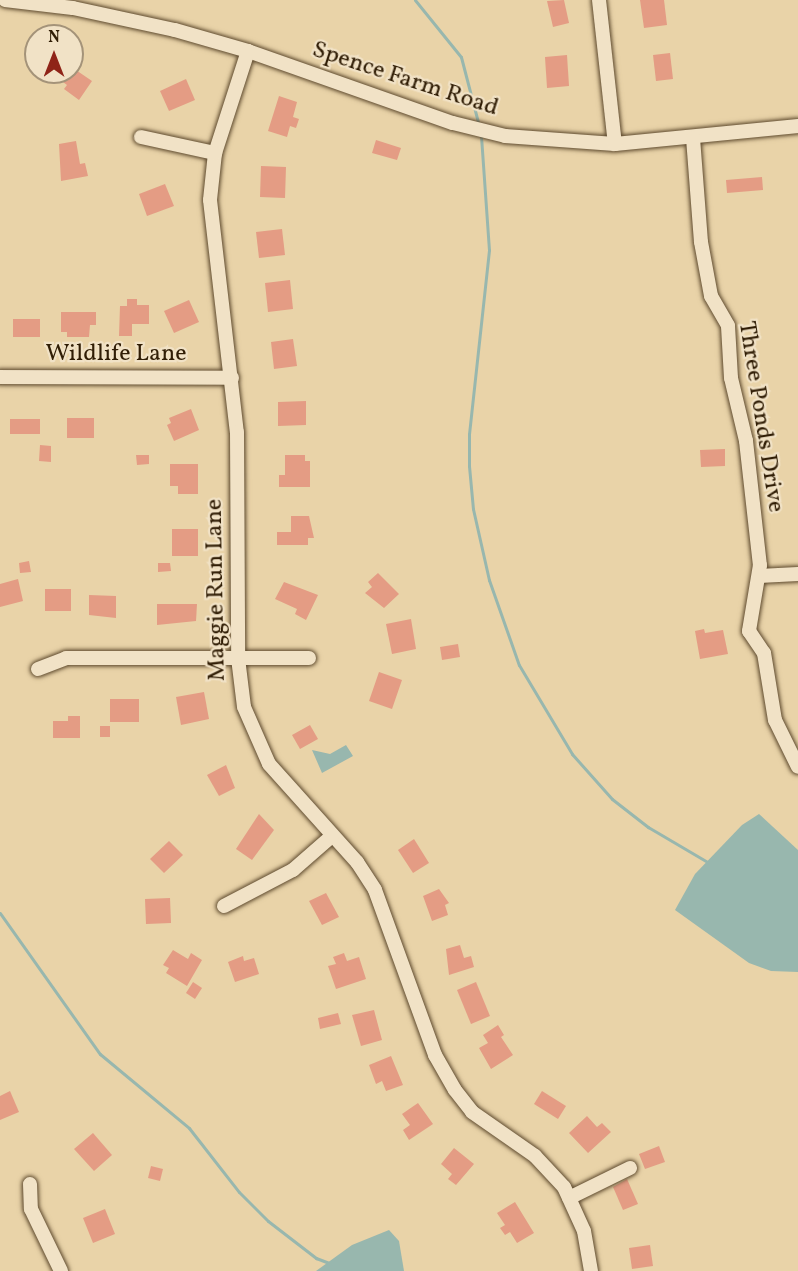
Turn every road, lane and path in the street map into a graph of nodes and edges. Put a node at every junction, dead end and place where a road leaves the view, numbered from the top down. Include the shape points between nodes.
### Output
1 (5, 0) edge
2 (599, 0) edge
3 (248, 51) junction
4 (798, 126) edge
5 (141, 137) dead end
6 (693, 138) junction
7 (615, 144) junction
8 (214, 153) junction
9 (0, 377) edge
10 (232, 378) junction
11 (798, 574) edge
12 (759, 576) junction
13 (238, 658) junction
14 (309, 658) dead end
15 (38, 669) dead end
16 (798, 767) edge
17 (332, 836) junction
18 (224, 906) dead end
19 (630, 1168) dead end
20 (30, 1184) dead end
21 (569, 1198) junction
22 (61, 1271) edge
23 (591, 1271) edge

1 - 3 street, Spence Farm Road via 134,20
2 - 7 street
3 - 7 street, Spence Farm Road via 478,130 547,141
3 - 8 street, Maggie Run Lane
4 - 6 street, Spence Farm Road
5 - 8 street
6 - 7 street, Spence Farm Road
6 - 12 street, Three Ponds Drive via 701,242 711,296 728,326 731,378 746,441
8 - 10 street, Maggie Run Lane via 211,220
9 - 10 street, Wildlife Lane
10 - 13 street, Maggie Run Lane via 238,463
11 - 12 street
12 - 16 street, Three Ponds Drive via 750,631 764,653 775,720
13 - 14 street
13 - 15 street via 66,658
13 - 17 street, Maggie Run Lane via 244,707 259,748 281,780
17 - 18 street via 292,870
17 - 21 street, Maggie Run Lane via 357,862 382,906 435,1055 455,1090 485,1123 545,1166
19 - 21 street
20 - 22 street via 31,1209
21 - 23 street, Maggie Run Lane via 584,1231

